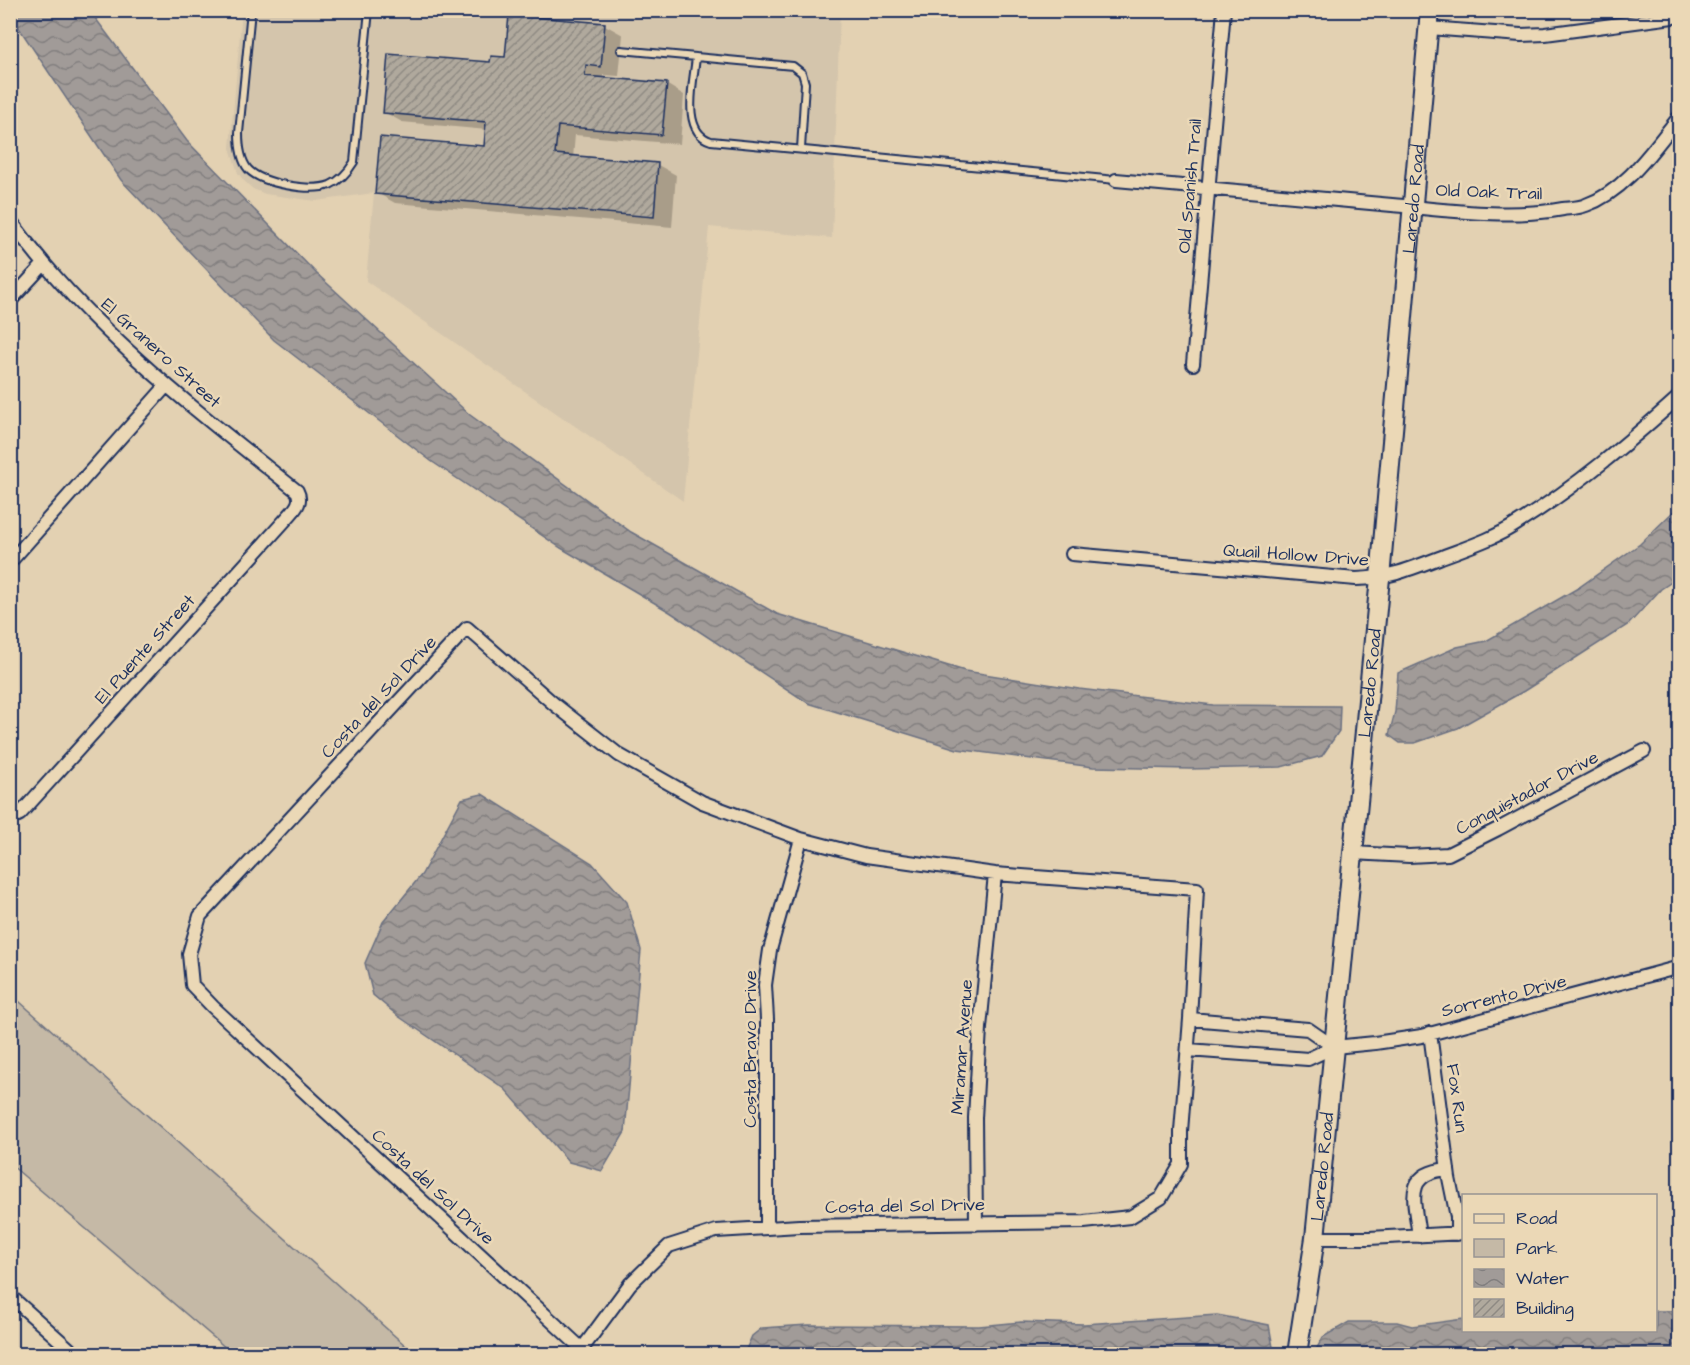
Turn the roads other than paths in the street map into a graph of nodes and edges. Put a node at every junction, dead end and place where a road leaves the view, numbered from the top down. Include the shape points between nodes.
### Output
1 (251, 10) edge
2 (369, 10) edge
3 (1224, 10) edge
4 (1680, 16) edge
5 (1429, 19) edge
6 (621, 50) dead end
7 (696, 57) junction
8 (1680, 116) edge
9 (801, 149) junction
10 (1116, 180) joint
11 (1207, 188) junction
12 (1413, 207) junction
13 (10, 220) edge
14 (44, 264) junction
15 (10, 301) edge
16 (1193, 364) dead end
17 (167, 385) junction
18 (1680, 396) edge
19 (299, 498) joint
20 (1072, 554) dead end
21 (10, 562) edge
22 (1380, 578) junction
23 (1644, 751) dead end
24 (10, 819) edge
25 (801, 839) junction
26 (1352, 853) junction
27 (995, 874) junction
28 (1680, 967) edge
29 (1190, 1019) junction
30 (1430, 1033) junction
31 (1334, 1047) junction
32 (1188, 1050) junction
33 (1448, 1168) junction
34 (976, 1224) junction
35 (767, 1228) junction
36 (1460, 1234) edge
37 (1419, 1236) junction
38 (1315, 1238) junction
39 (10, 1296) edge
40 (75, 1354) edge
41 (1297, 1354) edge

1 - 2 lane via 239,133 243,160 265,180 311,188 331,184 354,162
3 - 11 street, Old Spanish Trail
4 - 5 street via 1521,35
5 - 12 street, Laredo Road
6 - 7 lane
7 - 9 lane via 691,115 701,136 711,141
7 - 9 lane via 786,64 798,69 805,83
8 - 12 street, Old Oak Trail via 1618,186 1584,206 1545,213
9 - 10 lane
10 - 11 street, Old Oak Trail
11 - 12 street, Old Oak Trail
11 - 16 street, Old Spanish Trail
12 - 22 street, Laredo Road
13 - 14 street, El Granero Street
14 - 15 street
14 - 17 street, El Granero Street via 85,309
17 - 19 street, El Granero Street via 297,491
17 - 21 street
18 - 22 street, Quail Hollow Drive via 1590,472 1517,524 1480,542
19 - 24 street, El Puente Street via 299,504 273,534 20,814
20 - 22 street, Quail Hollow Drive
22 - 26 street, Laredo Road
23 - 26 street, Conquistador Drive via 1455,851 1431,856
25 - 27 street, Costa del Sol Drive via 866,856
25 - 35 street, Costa Bravo Drive via 770,950 765,985
25 - 35 street, Costa del Sol Drive via 702,802 619,755 467,628 200,916 189,954 192,985 213,1008 582,1349 630,1284 669,1246 716,1231
26 - 31 street, Laredo Road
27 - 29 street, Costa del Sol Drive via 1197,889
27 - 34 street, Miramar Avenue via 975,1107
28 - 30 street, Sorrento Drive
29 - 31 street via 1308,1029
29 - 32 street, Costa del Sol Drive
30 - 31 street, Sorrento Drive
30 - 33 street, Fox Run
31 - 32 street, Sorrento Drive via 1308,1059
31 - 38 street, Laredo Road
32 - 34 street, Costa del Sol Drive via 1181,1164 1161,1198 1130,1217
33 - 36 street, Fox Run
33 - 37 street via 1425,1174 1415,1187
34 - 35 street, Costa del Sol Drive
36 - 37 street
37 - 38 street
38 - 41 street, Laredo Road
39 - 40 street

